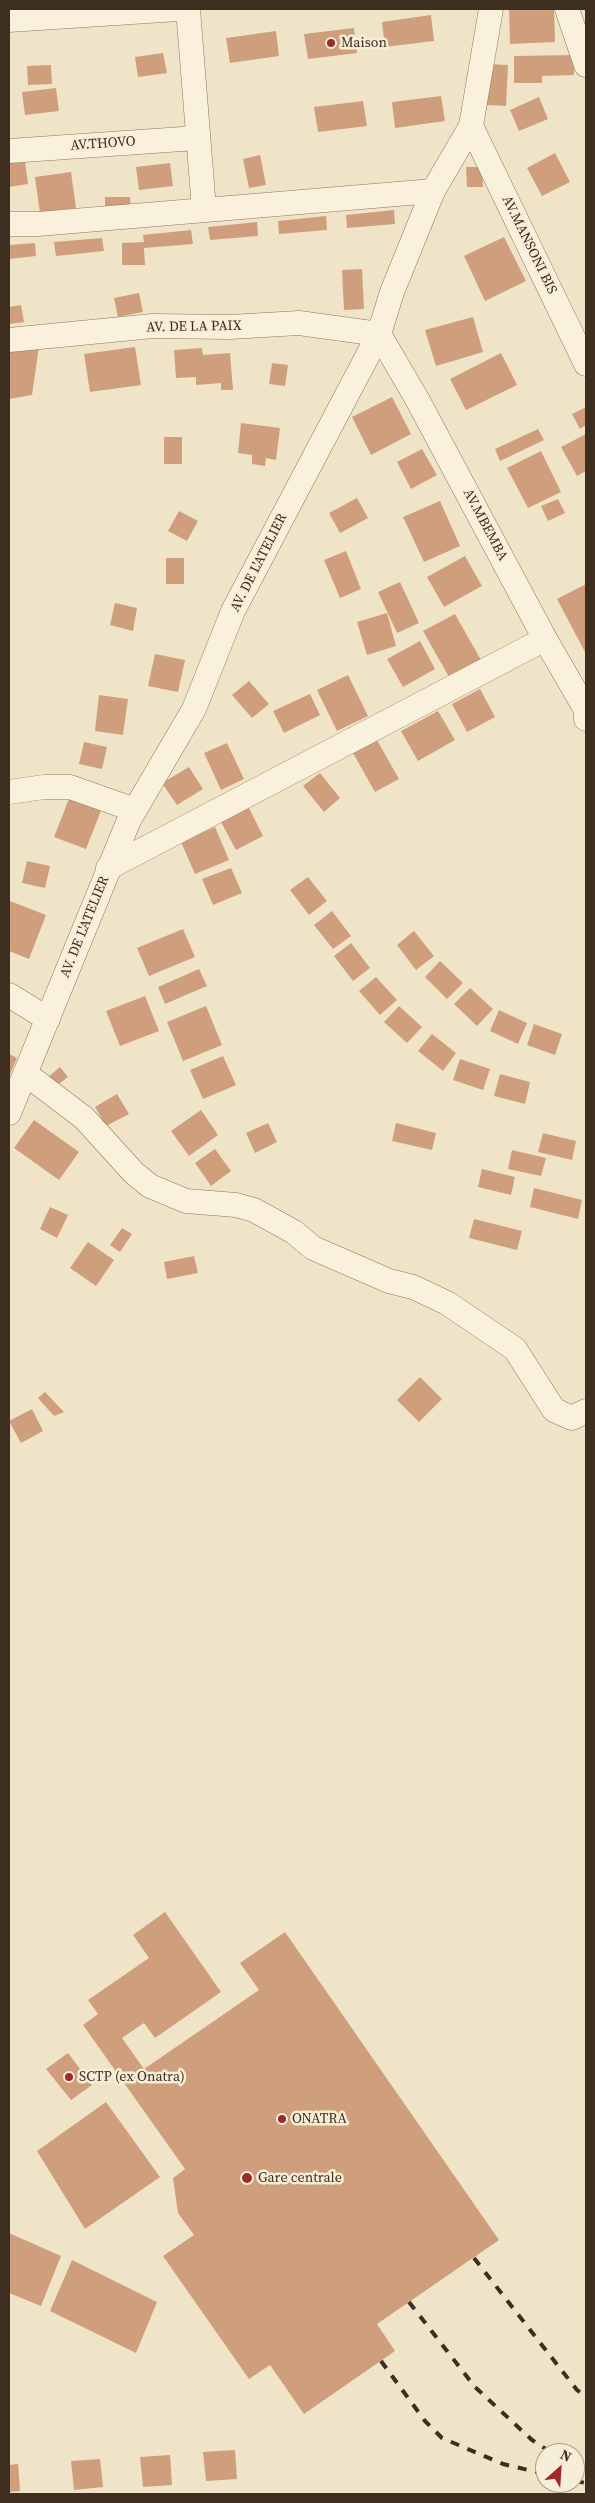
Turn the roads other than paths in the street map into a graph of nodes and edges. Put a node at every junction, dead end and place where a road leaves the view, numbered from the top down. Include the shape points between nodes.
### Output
1 (178, 9) edge
2 (188, 9) edge
3 (491, 9) edge
4 (567, 9) edge
5 (9, 20) edge
6 (586, 65) edge
7 (471, 126) junction
8 (196, 138) junction
9 (9, 151) edge
10 (433, 191) junction
11 (204, 210) junction
12 (9, 224) edge
13 (379, 334) junction
14 (9, 340) edge
15 (586, 364) edge
16 (545, 639) junction
17 (586, 709) edge
18 (586, 718) edge
19 (9, 792) edge
20 (135, 810) junction
21 (108, 868) junction
22 (9, 995) edge
23 (48, 1019) junction
24 (26, 1074) junction
25 (9, 1113) edge
26 (579, 1415) edge

1 - 5 street
2 - 8 street
3 - 7 street, AV. DE L'ATELIER
4 - 6 street
7 - 10 street, AV. DE L'ATELIER
7 - 15 street, AV.MANSONI BIS
8 - 9 street, AV.THOVO
8 - 11 street
10 - 11 street
10 - 13 street, AV. DE L'ATELIER via 392,292
11 - 12 street
13 - 14 street, AV. DE LA PAIX via 299,323 230,327 153,326
13 - 16 street, AV.MBEMBA via 418,399
13 - 20 street, AV. DE L'ATELIER via 233,611 194,708
16 - 17 street, AV.MBEMBA
16 - 21 street
17 - 18 street, AV.MBEMBA
19 - 20 street via 44,787 70,788
20 - 21 street, AV. DE L'ATELIER
21 - 23 street, AV. DE L'ATELIER
22 - 23 street
23 - 24 street, AV. DE L'ATELIER
24 - 25 street, AV. DE L'ATELIER
24 - 26 street via 84,1118 150,1186 186,1201 236,1205 254,1210 294,1232 313,1248 447,1303 515,1350 554,1410

